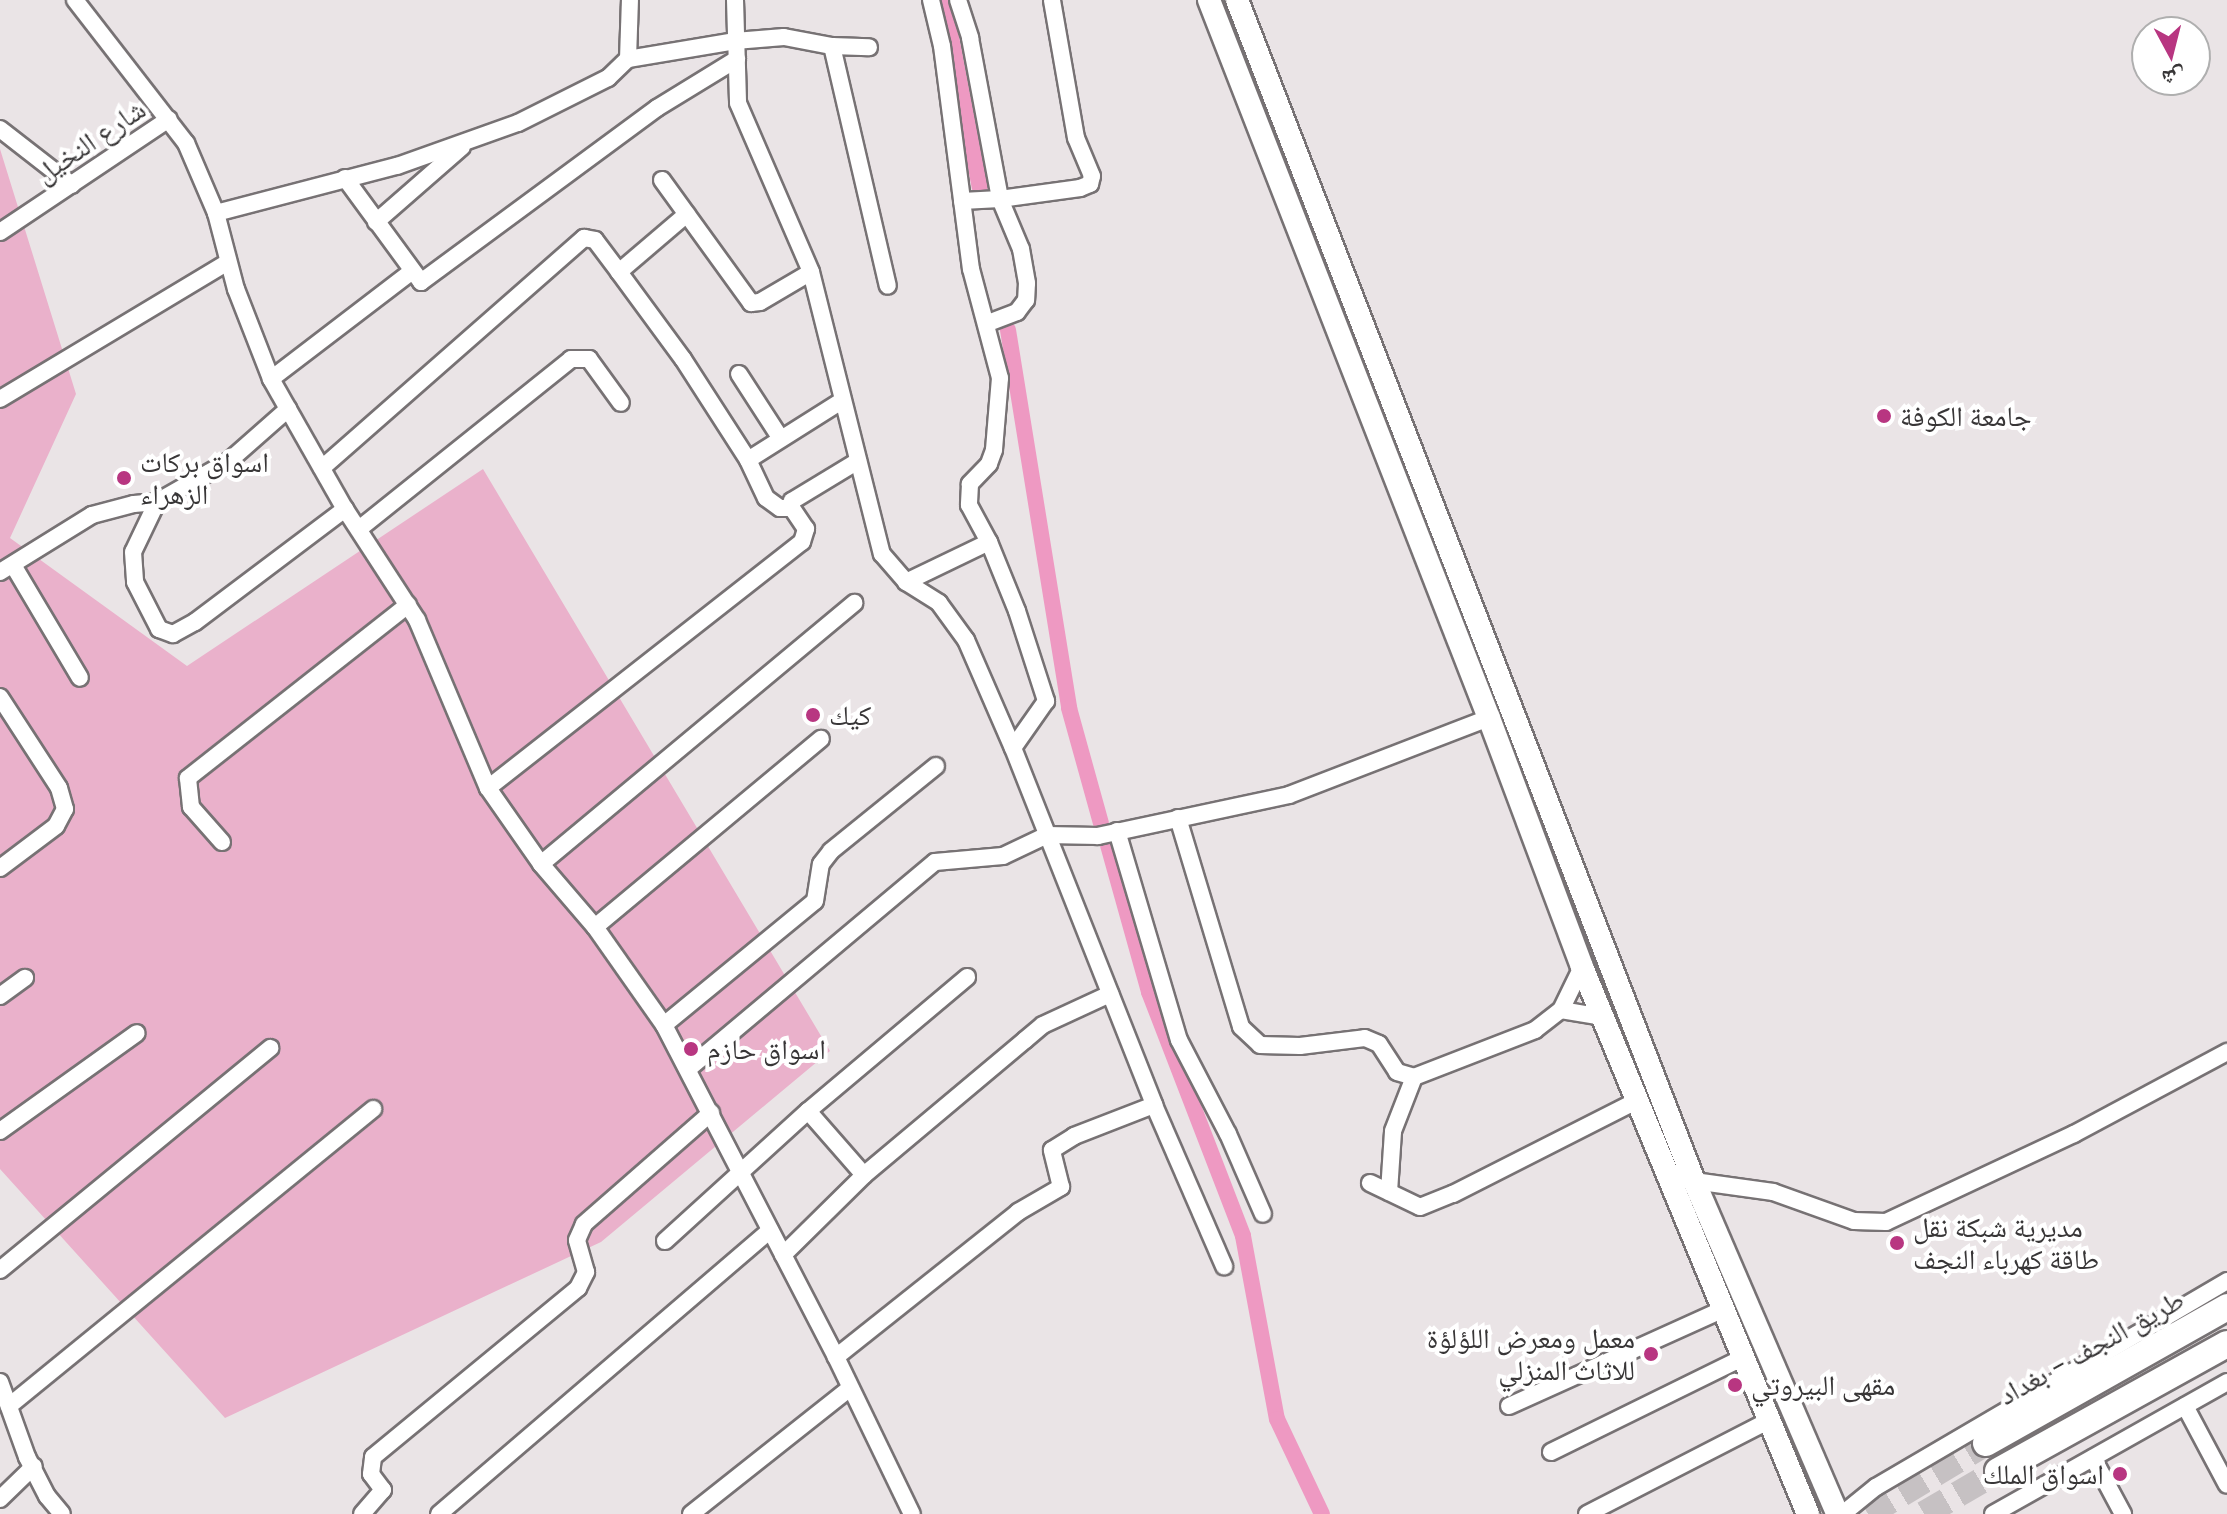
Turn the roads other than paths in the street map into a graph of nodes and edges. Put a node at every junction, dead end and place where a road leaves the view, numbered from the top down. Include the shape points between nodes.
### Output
1 (75, 0) edge
2 (630, 0) edge
3 (735, 0) edge
4 (931, 0) edge
5 (958, 0) edge
6 (1052, 0) edge
7 (1209, 0) edge
8 (1237, 0) edge
9 (735, 41) junction
10 (832, 46) junction
11 (869, 47) dead end
12 (628, 59) junction
13 (737, 59) junction
14 (169, 119) junction
15 (0, 129) edge
16 (470, 140) junction
17 (345, 178) junction
18 (662, 180) dead end
19 (72, 185) junction
20 (1000, 199) junction
21 (962, 201) junction
22 (216, 213) junction
23 (687, 214) junction
24 (376, 222) junction
25 (0, 232) edge
26 (228, 262) junction
27 (411, 272) junction
28 (619, 272) junction
29 (811, 272) junction
30 (888, 286) dead end
31 (986, 324) junction
32 (739, 374) dead end
33 (271, 379) junction
34 (0, 399) edge
35 (843, 400) junction
36 (621, 403) dead end
37 (288, 409) junction
38 (781, 439) junction
39 (748, 460) junction
40 (858, 461) junction
41 (322, 468) junction
42 (157, 502) junction
43 (792, 508) junction
44 (345, 509) junction
45 (359, 529) junction
46 (989, 542) junction
47 (6, 568) edge
48 (906, 582) junction
49 (854, 603) dead end
50 (408, 605) junction
51 (80, 678) dead end
52 (0, 697) edge
53 (1489, 718) junction
54 (821, 739) dead end
55 (1013, 748) junction
56 (936, 766) dead end
57 (488, 788) junction
58 (1178, 818) junction
59 (1117, 831) junction
60 (1047, 835) junction
61 (222, 842) dead end
62 (541, 864) junction
63 (0, 868) edge
64 (595, 927) junction
65 (1582, 967) junction
66 (967, 977) dead end
67 (25, 978) dead end
68 (1110, 994) junction
69 (0, 996) edge
70 (1561, 1010) junction
71 (1603, 1017) junction
72 (664, 1025) junction
73 (137, 1033) dead end
74 (270, 1048) dead end
75 (2227, 1052) edge
76 (688, 1069) junction
77 (1414, 1077) junction
78 (1638, 1100) junction
79 (1154, 1105) junction
80 (373, 1109) dead end
81 (808, 1111) junction
82 (711, 1113) junction
83 (0, 1131) edge
84 (740, 1172) junction
85 (864, 1175) junction
86 (1694, 1181) junction
87 (1370, 1183) dead end
88 (1389, 1192) junction
89 (1263, 1214) dead end
90 (770, 1230) junction
91 (665, 1241) dead end
92 (783, 1255) junction
93 (1224, 1266) dead end
94 (0, 1270) edge
95 (2227, 1281) edge
96 (2227, 1307) edge
97 (1724, 1309) junction
98 (2227, 1344) edge
99 (836, 1357) junction
100 (1744, 1357) junction
101 (2227, 1382) edge
102 (0, 1383) edge
103 (850, 1388) junction
104 (9, 1406) junction
105 (1509, 1406) dead end
106 (2185, 1406) junction
107 (1770, 1420) junction
108 (1986, 1443) tunnel mouth
109 (1551, 1452) dead end
110 (2093, 1458) junction
111 (34, 1466) junction
112 (1998, 1471) tunnel mouth
113 (2227, 1485) edge
114 (0, 1499) edge
115 (1839, 1513) edge
116 (62, 1514) edge
117 (362, 1514) edge
118 (439, 1514) edge
119 (691, 1514) edge
120 (912, 1514) edge
121 (1587, 1514) edge
122 (1808, 1514) edge
123 (1993, 1514) edge
124 (2123, 1514) edge

1 - 14 street
2 - 12 street
3 - 9 street
4 - 21 street
5 - 20 street
6 - 20 street via 1076,138 1092,176 1090,184
7 - 53 main road
8 - 86 main road
9 - 10 street via 784,37
9 - 12 street
9 - 13 street
10 - 11 street
10 - 30 street
12 - 16 street via 570,100
13 - 27 street via 657,108 421,282
13 - 29 street via 738,103
14 - 19 street, شارع النخيل
14 - 22 street via 199,167
15 - 19 street
16 - 17 street
16 - 24 street
17 - 22 street
17 - 24 street
18 - 23 street
19 - 25 street, شارع النخيل
20 - 21 street
20 - 31 street via 1021,249 1026,300 1017,312
21 - 31 street via 971,269
22 - 26 street
23 - 28 street
23 - 29 street via 751,303
24 - 27 street
26 - 33 street
26 - 34 street
27 - 33 street
28 - 39 street
28 - 41 street via 595,240 584,238
29 - 35 street
31 - 46 street via 1000,378 994,450 970,484 969,505
32 - 38 street
33 - 37 street
35 - 38 street
35 - 40 street
36 - 45 street via 589,359 571,359
37 - 41 street
37 - 42 street via 229,461
38 - 39 street
39 - 43 street via 766,498 780,508
40 - 43 street via 796,496
40 - 48 street via 882,554
41 - 44 street
42 - 44 street via 133,552 135,582 159,629 173,634
42 - 47 street via 92,515
43 - 57 street via 806,529 802,542
44 - 45 street
45 - 50 street
46 - 48 street
46 - 55 street via 1032,650 1046,701
47 - 51 street
48 - 55 street via 939,603 966,640
49 - 62 street
50 - 57 street via 432,648
50 - 61 street via 188,778 191,807
52 - 63 street via 59,788 65,809 56,826
53 - 58 street via 1289,795
53 - 65 main road
54 - 64 street
55 - 60 street
56 - 72 street via 831,851 821,864 815,901
57 - 62 street
58 - 59 street
58 - 77 street via 1241,1027 1260,1045 1365,1038 1379,1044 1397,1072
59 - 60 street
59 - 89 street via 1179,1040
60 - 68 street
60 - 76 street via 1003,856 935,862
62 - 64 street
64 - 72 street
65 - 70 street
65 - 71 main road
66 - 81 street
67 - 69 street
68 - 79 street
68 - 85 street via 1043,1025
70 - 71 street
70 - 77 street via 1535,1030
71 - 78 main road
72 - 76 street
73 - 83 street
74 - 94 street
75 - 86 street via 2074,1134 1886,1222 1854,1221 1773,1192
76 - 82 street
77 - 88 street via 1393,1131
78 - 88 street via 1420,1207
78 - 97 main road
79 - 93 street
79 - 99 street via 1052,1150 1061,1187 1018,1212
80 - 104 street
81 - 84 street
81 - 85 street
82 - 84 street
82 - 117 street via 584,1224 577,1240 586,1272 578,1288 373,1457 371,1474 383,1490
84 - 90 street
84 - 91 street
85 - 92 street
86 - 115 main road
87 - 88 street
90 - 92 street
90 - 118 street
92 - 99 street
95 - 115 street
96 - 108 main road, طريق النجف - بغداد
97 - 100 main road
97 - 105 street
98 - 112 main road
99 - 103 street
100 - 107 main road
100 - 109 street
101 - 106 street
102 - 104 street
103 - 119 street
103 - 120 street
104 - 111 street
106 - 110 street
106 - 113 street
107 - 121 street
107 - 122 main road
110 - 123 street
110 - 124 street
111 - 114 street
111 - 116 street

